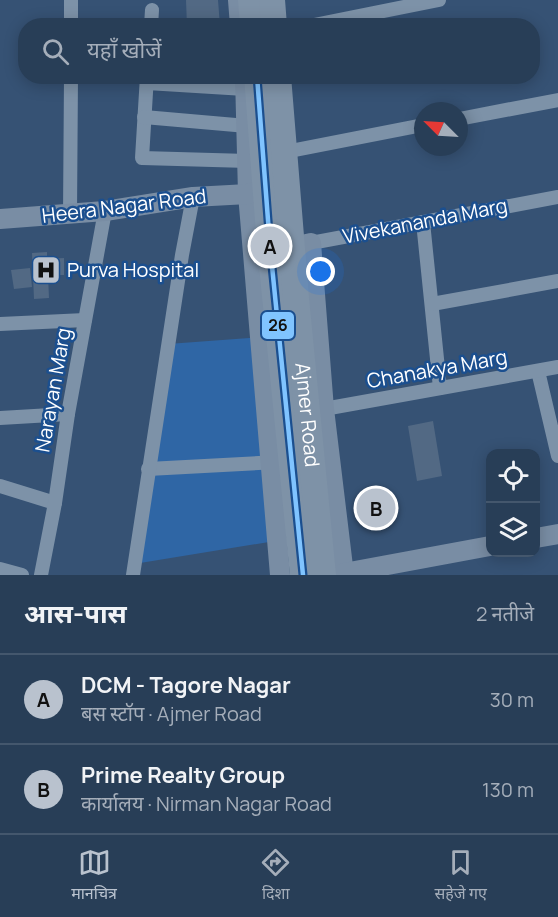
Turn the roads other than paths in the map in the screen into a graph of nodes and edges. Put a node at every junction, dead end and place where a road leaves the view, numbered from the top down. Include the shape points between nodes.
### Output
1 (71, 0) edge
2 (238, 0) edge
3 (251, 0) edge
4 (272, 0) edge
5 (440, 0) edge
6 (152, 10) dead end
7 (71, 18) edge
8 (152, 18) edge
9 (239, 18) edge
10 (252, 18) edge
11 (273, 18) edge
12 (349, 18) edge
13 (71, 84) edge
14 (147, 84) edge
15 (249, 84) edge
16 (250, 84) edge
17 (279, 84) edge
18 (558, 100) edge
19 (468, 116) edge
20 (144, 117) junction
21 (247, 126) junction
22 (414, 127) edge
23 (285, 152) junction
24 (248, 161) junction
25 (267, 189) junction
26 (193, 197) junction
27 (558, 197) edge
28 (105, 211) junction
29 (70, 214) junction
30 (0, 219) edge
31 (423, 222) junction
32 (302, 245) junction
33 (558, 281) edge
34 (432, 304) junction
35 (85, 320) junction
36 (0, 324) edge
37 (558, 367) edge
38 (538, 371) junction
39 (440, 388) junction
40 (324, 409) junction
41 (68, 414) junction
42 (0, 418) edge
43 (558, 456) edge
44 (280, 462) junction
45 (148, 469) junction
46 (0, 486) edge
47 (55, 503) junction
48 (558, 534) edge
49 (540, 537) edge
50 (486, 547) edge
51 (0, 569) edge
52 (337, 574) edge
53 (22, 575) edge
54 (41, 575) edge
55 (133, 575) edge
56 (280, 575) edge
57 (303, 575) edge

1 - 7 street
2 - 9 street
3 - 10 highway
4 - 11 highway
5 - 12 street
6 - 8 street
13 - 29 street
14 - 20 street
15 - 21 street
16 - 25 highway, Ajmer Road
17 - 23 highway, Ajmer Road
18 - 19 street
20 - 21 street
20 - 24 street via 142,158
21 - 24 street
22 - 23 street
23 - 25 highway, Ajmer Road
24 - 25 street
25 - 26 street, Heera Nagar Road
25 - 32 highway, Ajmer Road
25 - 44 highway, Ajmer Road
26 - 28 street, Heera Nagar Road
26 - 45 street
27 - 31 street, Vivekananda Marg
28 - 29 street, Heera Nagar Road
28 - 35 street, Narayan Marg
29 - 30 street, Heera Nagar Road
31 - 32 street, Vivekananda Marg
31 - 34 street
32 - 40 street
32 - 52 highway, Ajmer Road
33 - 34 street
34 - 39 street
35 - 36 street
35 - 41 street, Narayan Marg
37 - 38 street, Chanakya Marg
38 - 39 street, Chanakya Marg
38 - 43 street
39 - 40 street, Chanakya Marg
40 - 52 street
41 - 42 street
41 - 47 street, Narayan Marg
44 - 45 street
44 - 56 street
44 - 57 highway, Ajmer Road
45 - 55 street
46 - 47 street
47 - 54 street, Narayan Marg
48 - 49 street
50 - 52 street
51 - 53 street

